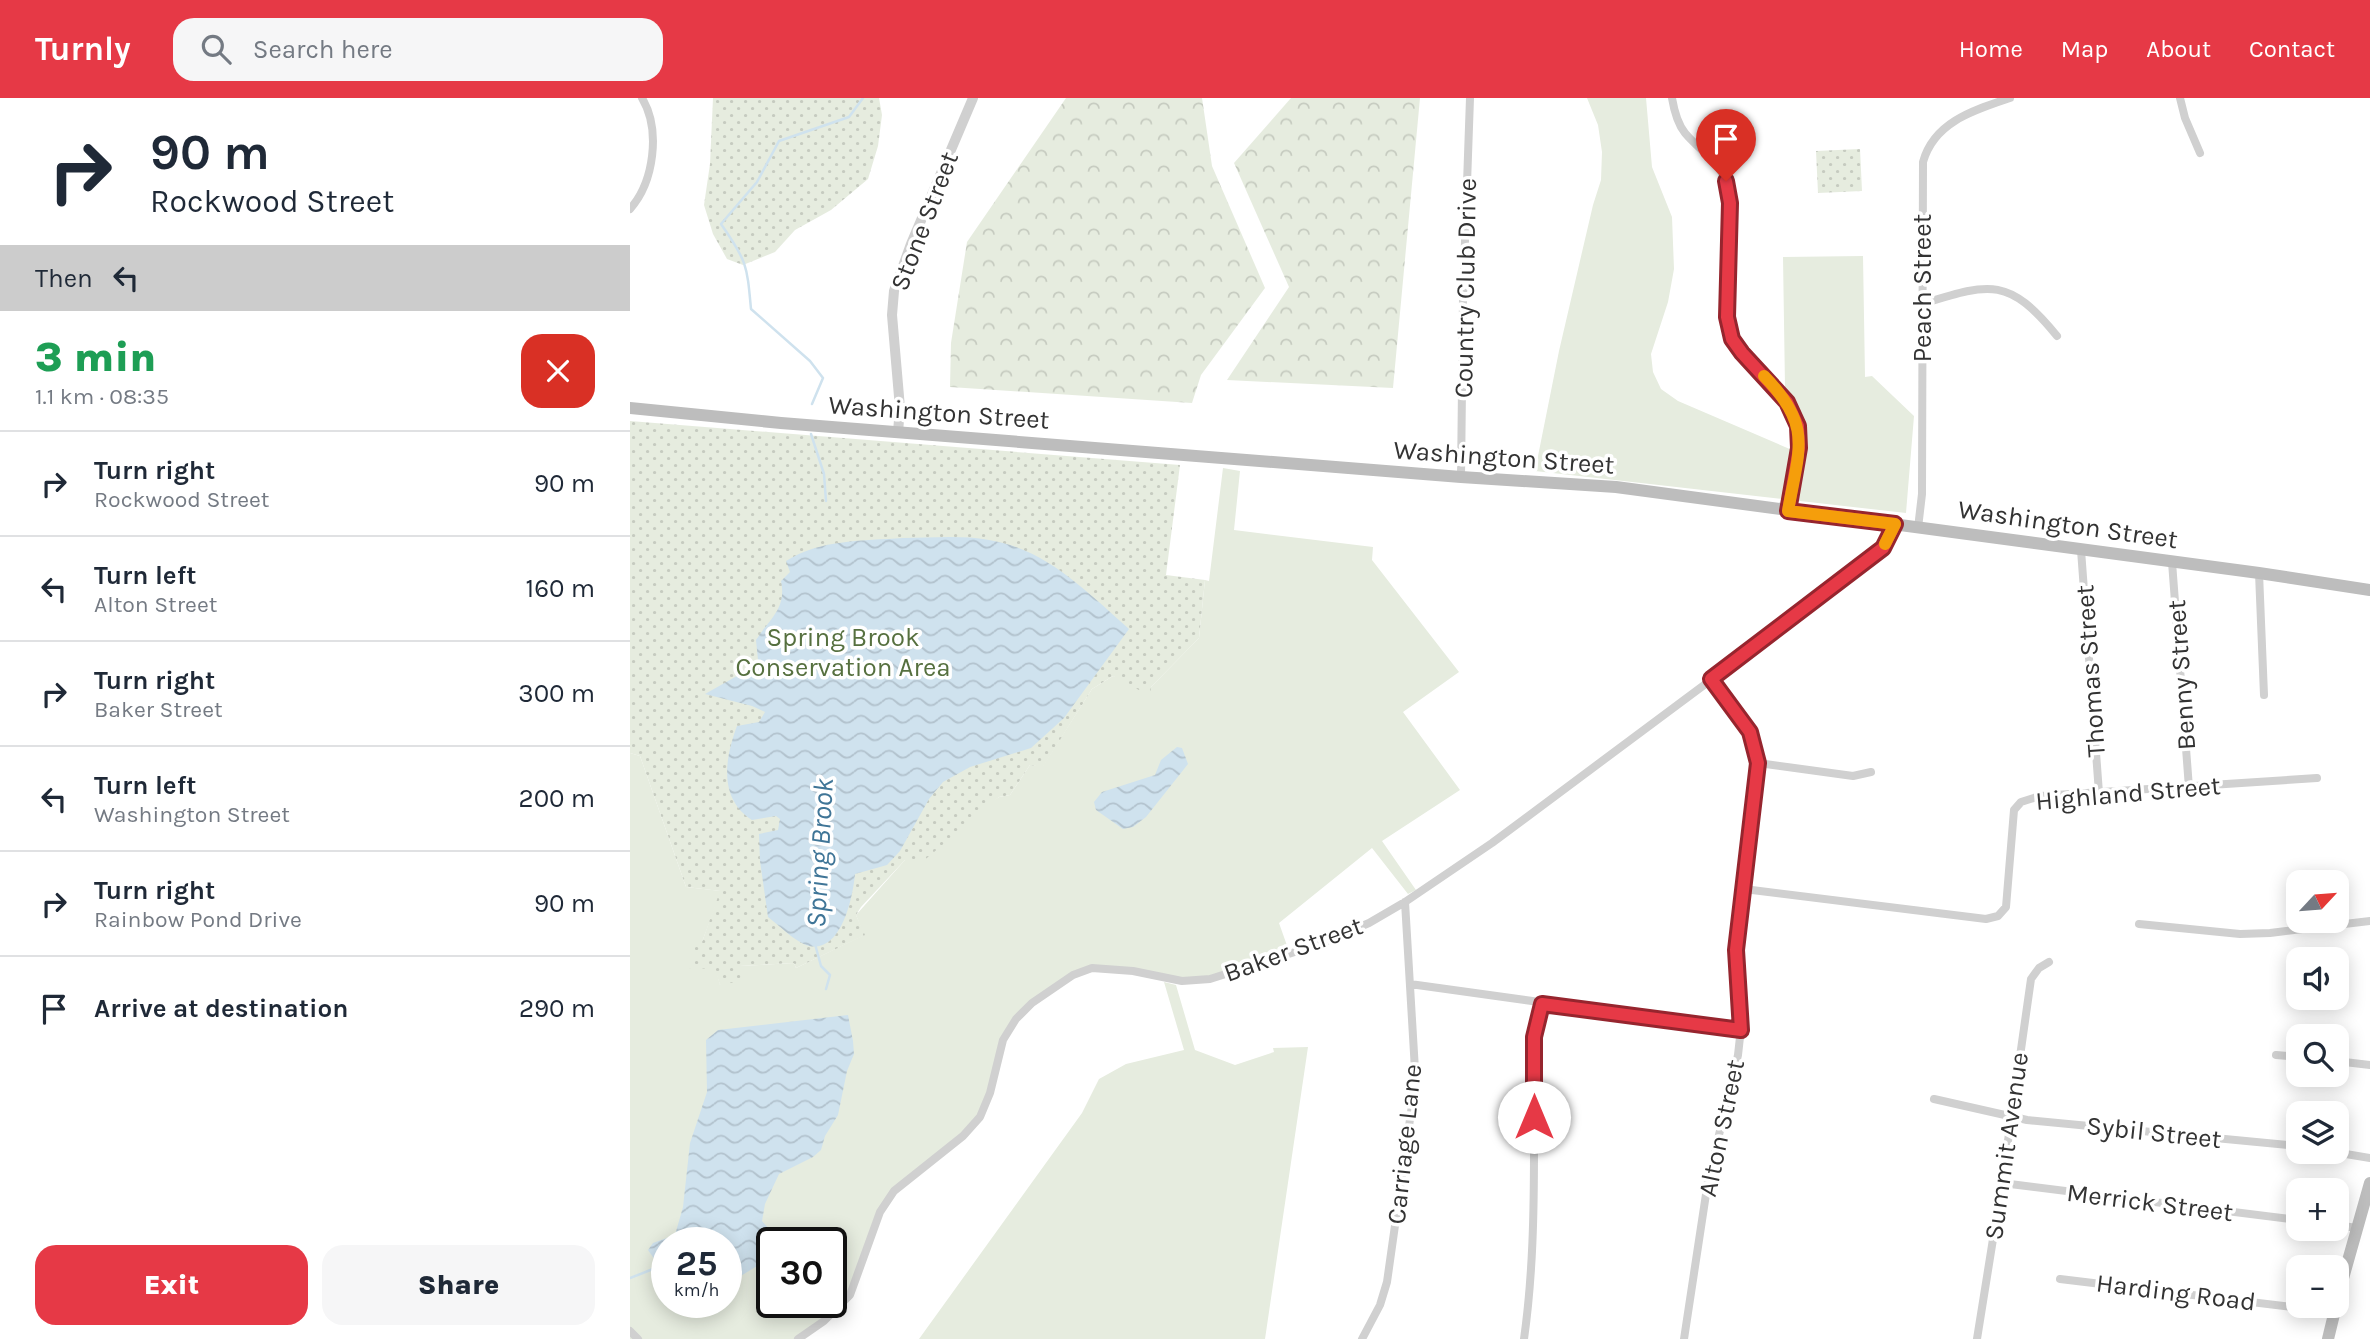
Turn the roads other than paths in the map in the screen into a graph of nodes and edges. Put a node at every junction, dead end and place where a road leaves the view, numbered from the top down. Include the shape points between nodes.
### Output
1 (642, 98) edge
2 (973, 98) edge
3 (1470, 98) edge
4 (1672, 98) edge
5 (2010, 98) edge
6 (2180, 98) edge
7 (2200, 153) dead end
8 (630, 209) edge
9 (1922, 304) junction
10 (2057, 336) dead end
11 (630, 408) edge
12 (898, 432) junction
13 (1461, 477) junction
14 (1788, 511) junction
15 (1895, 524) junction
16 (1918, 528) junction
17 (2081, 550) junction
18 (2172, 562) junction
19 (2259, 573) junction
20 (2370, 590) edge
21 (1711, 679) junction
22 (2264, 695) dead end
23 (1758, 763) junction
24 (1871, 772) dead end
25 (2317, 778) dead end
26 (2189, 788) junction
27 (2099, 793) junction
28 (1744, 890) junction
29 (1405, 902) junction
30 (2370, 921) edge
31 (2139, 924) dead end
32 (2049, 962) dead end
33 (1410, 984) junction
34 (1542, 1004) junction
35 (1741, 1030) junction
36 (2276, 1055) dead end
37 (2286, 1056) edge
38 (2349, 1063) edge
39 (2370, 1065) edge
40 (1934, 1100) dead end
41 (2011, 1116) junction
42 (2286, 1145) edge
43 (2349, 1154) edge
44 (2370, 1158) edge
45 (2002, 1183) junction
46 (2370, 1183) edge
47 (2286, 1218) edge
48 (2349, 1227) edge
49 (2357, 1228) junction
50 (2349, 1257) edge
51 (2060, 1279) dead end
52 (2286, 1302) edge
53 (2333, 1318) edge
54 (630, 1331) edge
55 (638, 1339) edge
56 (798, 1339) edge
57 (1362, 1339) edge
58 (1524, 1339) edge
59 (1684, 1339) edge
60 (1977, 1339) edge
61 (2328, 1339) edge

1 - 8 street via 653,131 652,150 645,185
2 - 12 street, Stone Street via 894,291
3 - 13 street, Country Club Drive
4 - 14 street via 1684,132 1726,181 1730,203 1727,317 1732,339 1787,402 1798,426 1799,448
5 - 9 street, Peach Street via 1958,118 1928,147 1921,176
6 - 7 street
9 - 10 street via 1965,291 1993,289 2017,297
9 - 16 street, Peach Street
11 - 12 main road, Washington Street
12 - 13 main road, Washington Street
13 - 14 main road, Washington Street via 1616,487
14 - 15 main road, Washington Street
15 - 16 main road, Washington Street
15 - 21 street, Baker Street via 1883,548
16 - 17 main road, Washington Street
17 - 18 main road, Washington Street
17 - 27 street, Thomas Street
18 - 19 main road, Washington Street
18 - 26 street, Benny Street
19 - 20 main road, Washington Street
19 - 22 street
21 - 23 street, Alton Street via 1750,732
21 - 29 street, Baker Street via 1492,843
23 - 24 street via 1853,776
23 - 28 street, Alton Street
25 - 26 street, Highland Street
26 - 27 street, Highland Street
27 - 28 street, Highland Street via 2036,796 2015,807 2006,907 1993,918
28 - 35 street, Alton Street via 1736,950
29 - 33 street, Carriage Lane
29 - 56 street, Baker Street via 1338,937 1227,975 1182,981 1092,968 1073,975 1032,1003 1003,1040 980,1117 894,1191 877,1219 850,1295
30 - 31 street via 2250,934
32 - 41 street, Summit Avenue via 2031,979
33 - 34 street
33 - 57 street, Carriage Lane via 1413,1098 1387,1282
34 - 35 street
34 - 58 street via 1534,1037 1533,1214
35 - 59 street, Alton Street via 1708,1181
36 - 37 street
38 - 39 street
40 - 41 street, Sybil Street
41 - 42 street, Sybil Street
41 - 45 street, Summit Avenue
43 - 44 street
45 - 47 street, Merrick Street
45 - 60 street, Summit Avenue
46 - 49 main road
48 - 49 street
49 - 50 main road
51 - 52 street, Harding Road
53 - 61 main road
54 - 55 street

